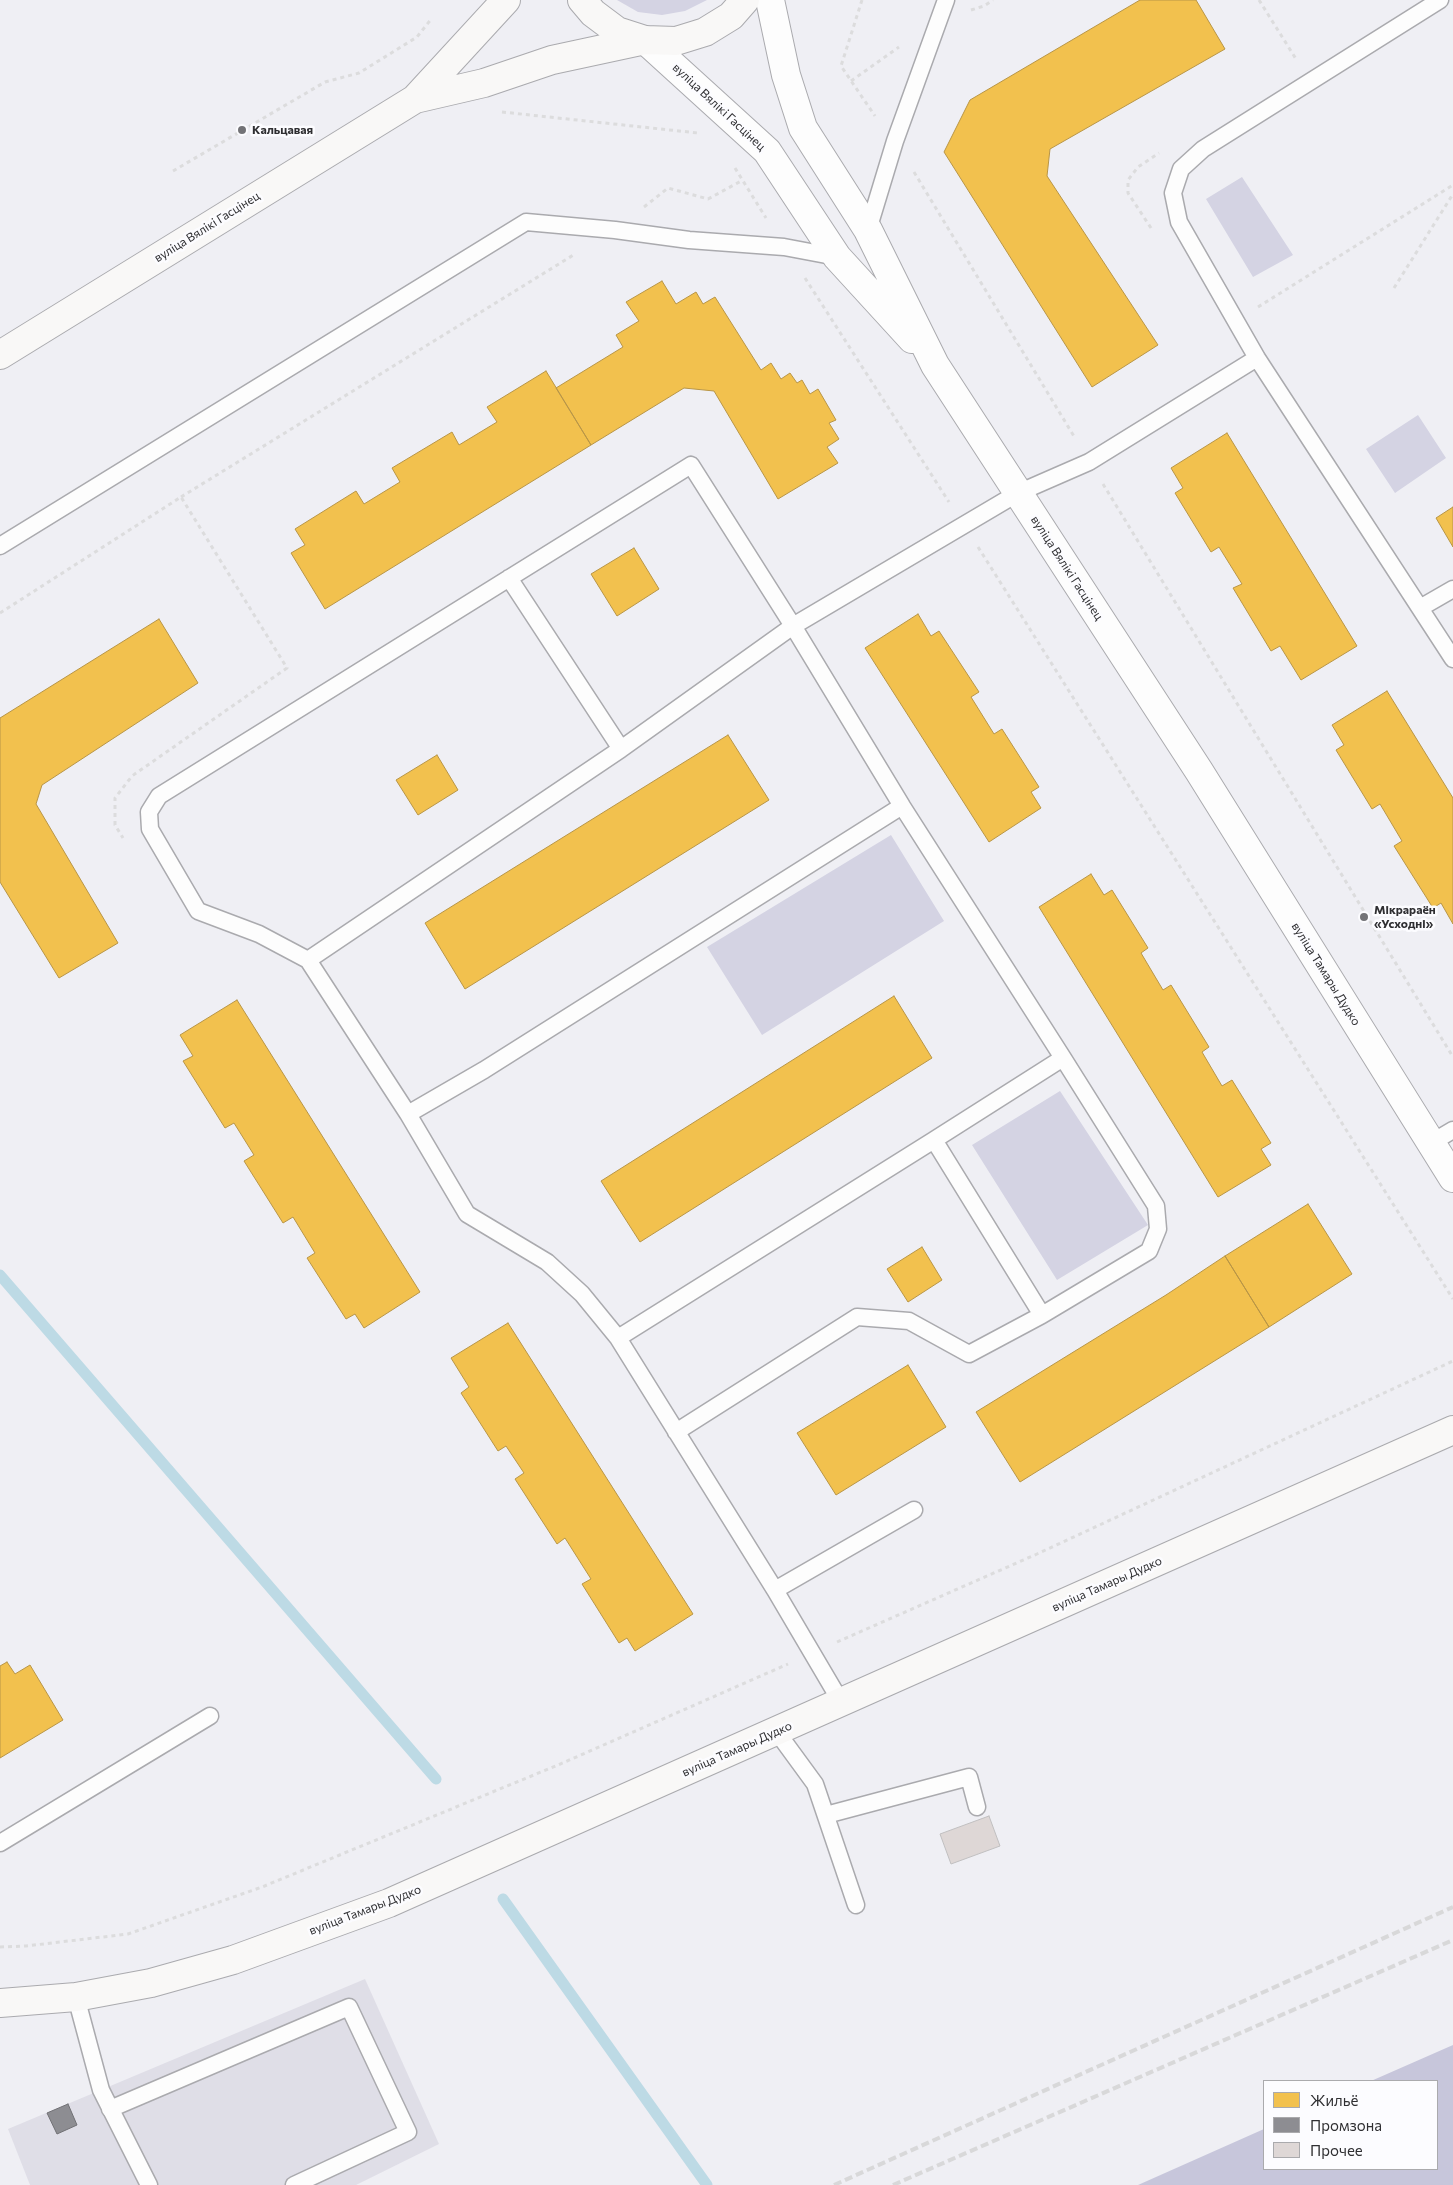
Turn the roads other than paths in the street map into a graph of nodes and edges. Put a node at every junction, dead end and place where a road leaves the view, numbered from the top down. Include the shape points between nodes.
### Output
1 (506, 0) edge
2 (582, 0) edge
3 (745, 0) edge
4 (770, 0) edge
5 (946, 0) edge
6 (1440, 0) edge
7 (645, 40) junction
8 (415, 99) junction
9 (868, 230) junction
10 (837, 257) junction
11 (0, 355) edge
12 (1257, 358) junction
13 (935, 364) junction
14 (1018, 493) junction
15 (0, 546) edge
16 (509, 578) junction
17 (1453, 589) edge
18 (1420, 608) junction
19 (793, 626) junction
20 (1453, 659) edge
21 (621, 749) junction
22 (1198, 771) joint
23 (902, 806) junction
24 (308, 960) junction
25 (1063, 1058) junction
26 (408, 1114) junction
27 (1442, 1137) edge
28 (934, 1140) junction
29 (1453, 1178) edge
30 (1042, 1315) junction
31 (618, 1338) junction
32 (1453, 1430) edge
33 (676, 1432) junction
34 (914, 1510) dead end
35 (775, 1590) junction
36 (841, 1702) junction
37 (210, 1716) dead end
38 (777, 1732) junction
39 (977, 1807) dead end
40 (826, 1816) junction
41 (0, 1843) edge
42 (856, 1905) dead end
43 (76, 1997) junction
44 (0, 2003) edge
45 (110, 2109) junction
46 (149, 2185) edge
47 (294, 2185) edge

1 - 8 street, вуліца Вялікі Гасцінец
2 - 7 street via 593,13 617,30
3 - 7 street via 731,16 705,32 676,41
4 - 9 street, вуліца Вялікі Гасцінец via 786,75 803,128
5 - 9 lane via 895,141
6 - 12 lane via 1203,149 1181,169 1173,193 1179,222
7 - 8 street, вуліца Вялікі Гасцінец via 552,60 484,83
7 - 10 street, вуліца Вялікі Гасцінец via 767,151
8 - 11 street, вуліца Вялікі Гасцінец
9 - 13 street, вуліца Вялікі Гасцінец
10 - 13 street, вуліца Вялікі Гасцінец
10 - 15 lane via 784,247 526,222
12 - 14 lane via 1089,462
12 - 18 lane
13 - 14 street, вуліца Вялікі Гасцінец
14 - 19 lane
14 - 22 street, вуліца Вялікі Гасцінец
16 - 19 lane via 691,466
16 - 21 lane
16 - 24 lane via 159,796 149,812 150,829 198,910 259,934
17 - 18 lane
18 - 20 lane
19 - 21 lane
19 - 23 lane
21 - 24 lane
22 - 27 street, вуліца Тамары Дудко
23 - 25 lane
23 - 26 lane via 484,1070
24 - 26 lane
25 - 28 lane
25 - 30 lane via 1156,1206 1158,1229 1149,1251
26 - 31 lane via 467,1214 547,1262 582,1294
27 - 29 street, вуліца Тамары Дудко
28 - 30 lane
28 - 31 lane
30 - 33 lane via 969,1354 909,1322 857,1317
31 - 33 lane
32 - 36 street, вуліца Тамары Дудко
33 - 35 lane
34 - 35 lane
35 - 36 lane
36 - 38 street, вуліца Тамары Дудко
37 - 41 lane
38 - 40 lane via 815,1784
38 - 43 street, вуліца Тамары Дудко via 389,1903 232,1960 152,1983
39 - 40 lane via 969,1777
40 - 42 lane
43 - 44 street, вуліца Тамары Дудко
43 - 45 lane via 101,2090
45 - 46 lane
45 - 47 lane via 349,2007 408,2132

